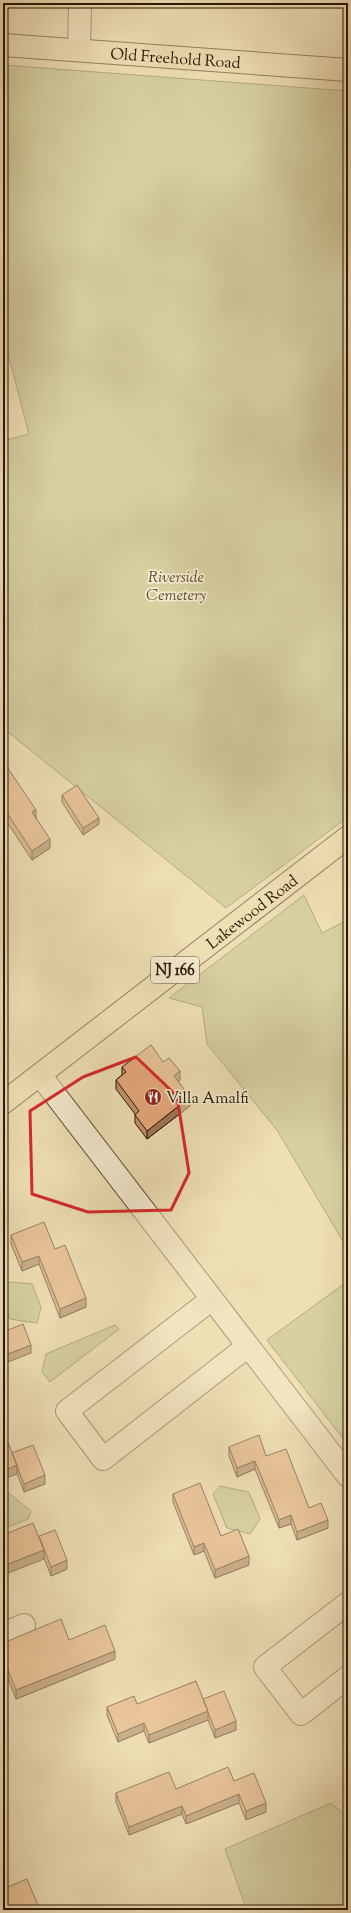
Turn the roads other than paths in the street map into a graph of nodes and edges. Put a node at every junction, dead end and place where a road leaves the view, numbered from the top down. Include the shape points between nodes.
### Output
1 (80, 3) edge
2 (3, 45) edge
3 (79, 50) junction
4 (348, 70) edge
5 (348, 837) edge
6 (40, 1075) junction
7 (3, 1103) edge
8 (212, 1299) junction
9 (248, 1346) junction
10 (348, 1476) edge
11 (348, 1604) edge
12 (24, 1625) dead end
13 (3, 1634) edge
14 (348, 1678) edge

1 - 3 street
2 - 3 main road, Old Freehold Road
3 - 4 main road, Old Freehold Road
5 - 6 main road, Lakewood Road / NJ 166
6 - 7 main road, Lakewood Road / NJ 166
6 - 8 street
8 - 9 street
8 - 9 street via 67,1411 103,1459
9 - 10 street
11 - 14 street via 266,1667 301,1714
12 - 13 street

